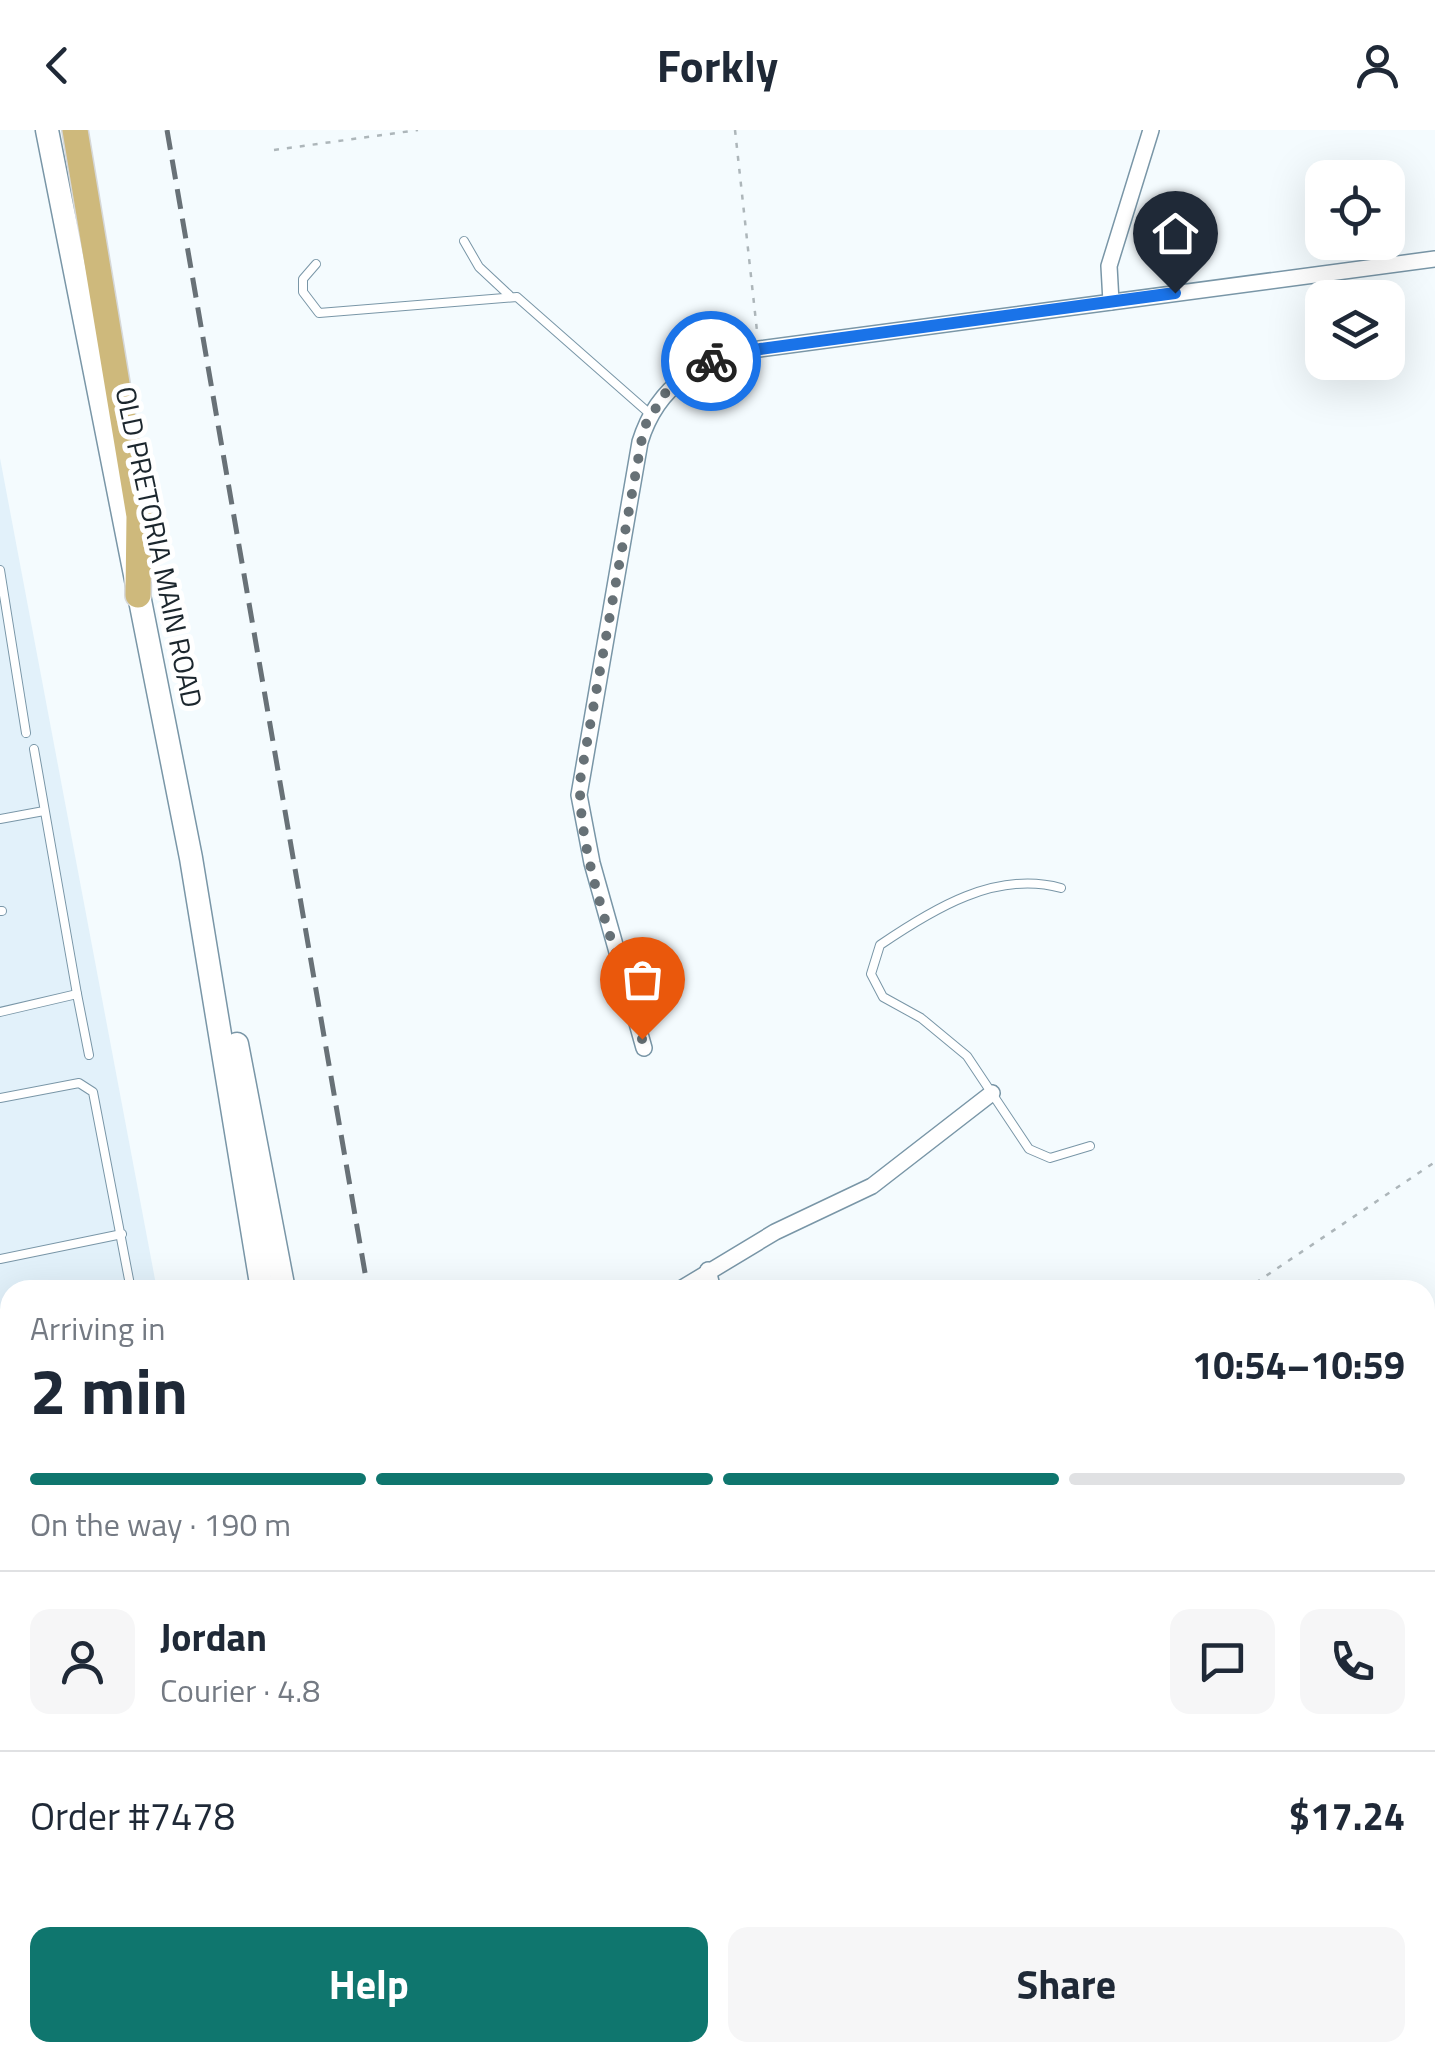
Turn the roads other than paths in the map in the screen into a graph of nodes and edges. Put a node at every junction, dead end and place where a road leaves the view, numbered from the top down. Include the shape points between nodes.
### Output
1 (47, 130) edge
2 (75, 130) edge
3 (1151, 130) edge
4 (464, 241) dead end
5 (1435, 259) edge
6 (316, 264) dead end
7 (509, 296) junction
8 (1111, 302) junction
9 (650, 414) junction
10 (0, 570) edge
11 (138, 596) junction
12 (26, 733) dead end
13 (34, 749) dead end
14 (44, 811) junction
15 (0, 819) edge
16 (1061, 888) dead end
17 (212, 976) junction
18 (78, 994) junction
19 (0, 1012) edge
20 (644, 1048) dead end
21 (90, 1055) dead end
22 (992, 1092) junction
23 (0, 1098) edge
24 (1090, 1146) dead end
25 (122, 1234) junction
26 (0, 1259) edge
27 (708, 1270) junction
28 (129, 1280) edge
29 (260, 1280) edge
30 (282, 1280) edge
31 (694, 1280) edge
32 (710, 1280) edge

1 - 11 main road, OLD PRETORIA MAIN ROAD
2 - 11 main road via 139,516
3 - 8 street via 1108,266
4 - 7 lane
5 - 8 street
6 - 7 lane via 303,279 319,314
7 - 9 lane via 525,302
8 - 9 street via 728,355 692,370
9 - 20 street via 634,470 579,795
10 - 12 lane
11 - 17 main road, OLD PRETORIA MAIN ROAD
13 - 14 lane
14 - 15 lane
14 - 18 lane
16 - 22 lane via 984,888 874,954 871,974 879,994 959,1048
17 - 29 main road, OLD PRETORIA MAIN ROAD
17 - 30 main road, OLD PRETORIA MAIN ROAD via 230,1008
18 - 19 lane
18 - 21 lane
22 - 24 lane via 1014,1132 1038,1156 1067,1156
22 - 27 street via 872,1186
23 - 25 lane via 79,1082 94,1092
25 - 26 lane
25 - 28 lane
27 - 31 street
27 - 32 street

